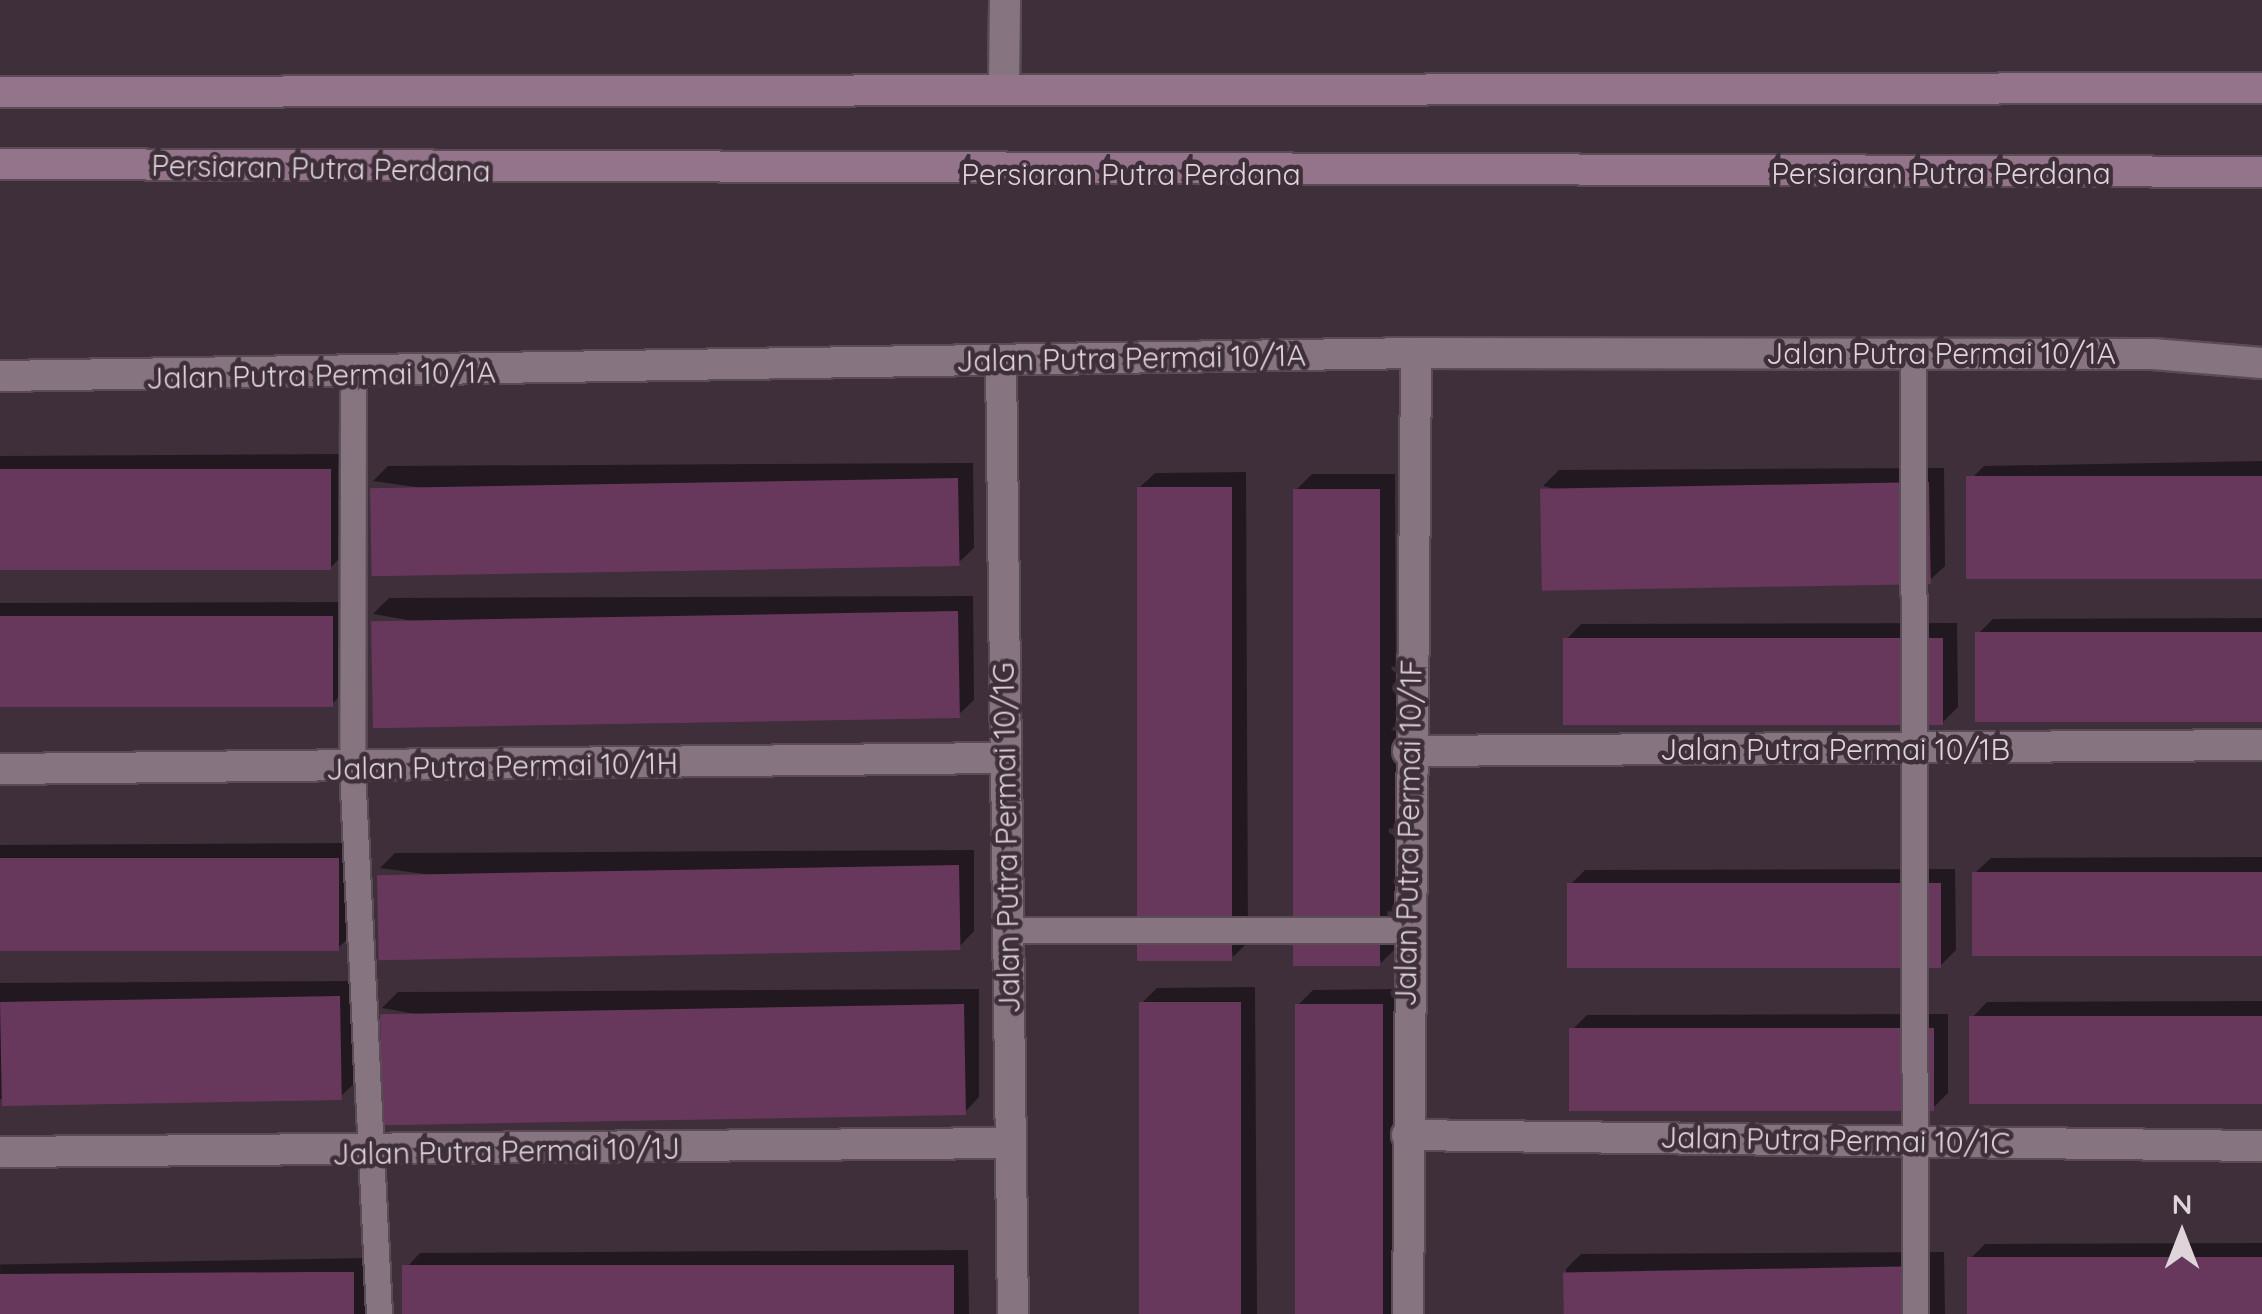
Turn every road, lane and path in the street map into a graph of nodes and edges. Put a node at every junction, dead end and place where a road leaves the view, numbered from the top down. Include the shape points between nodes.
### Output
1 (1006, 0) edge
2 (1004, 85) junction
3 (2262, 88) edge
4 (0, 92) edge
5 (0, 164) edge
6 (2262, 172) edge
7 (1913, 351) junction
8 (1416, 353) junction
9 (1001, 361) junction
10 (2262, 363) edge
11 (0, 376) edge
12 (353, 377) junction
13 (2262, 745) edge
14 (1914, 749) junction
15 (1408, 751) junction
16 (1004, 758) junction
17 (352, 769) junction
18 (0, 770) edge
19 (1008, 930) junction
20 (1406, 930) junction
21 (1407, 1135) junction
22 (1912, 1141) junction
23 (1011, 1144) junction
24 (2262, 1146) edge
25 (0, 1152) edge
26 (372, 1154) junction
27 (379, 1314) edge
28 (1013, 1314) edge
29 (1408, 1314) edge
30 (1915, 1314) edge

1 - 2 street
2 - 3 main road
2 - 4 main road
5 - 6 main road, Persiaran Putra Perdana via 1008,175
7 - 8 street, Jalan Putra Permai 10/1A
7 - 10 street, Jalan Putra Permai 10/1A
7 - 14 lane
8 - 9 street, Jalan Putra Permai 10/1A
8 - 15 street, Jalan Putra Permai 10/1F
9 - 12 street, Jalan Putra Permai 10/1A
9 - 16 street, Jalan Putra Permai 10/1G
11 - 12 street, Jalan Putra Permai 10/1A
12 - 17 lane
13 - 14 street, Jalan Putra Permai 10/1B
14 - 15 street, Jalan Putra Permai 10/1B
14 - 22 lane
15 - 20 street, Jalan Putra Permai 10/1F
16 - 17 street, Jalan Putra Permai 10/1H
16 - 19 street, Jalan Putra Permai 10/1G
17 - 18 street, Jalan Putra Permai 10/1H
17 - 26 lane
19 - 20 lane
19 - 23 street, Jalan Putra Permai 10/1G
20 - 21 street, Jalan Putra Permai 10/1F
21 - 22 street, Jalan Putra Permai 10/1C
21 - 29 street, Jalan Putra Permai 10/1F
22 - 24 street, Jalan Putra Permai 10/1C
22 - 30 lane
23 - 26 street, Jalan Putra Permai 10/1J
23 - 28 street, Jalan Putra Permai 10/1G
25 - 26 street, Jalan Putra Permai 10/1J
26 - 27 lane

